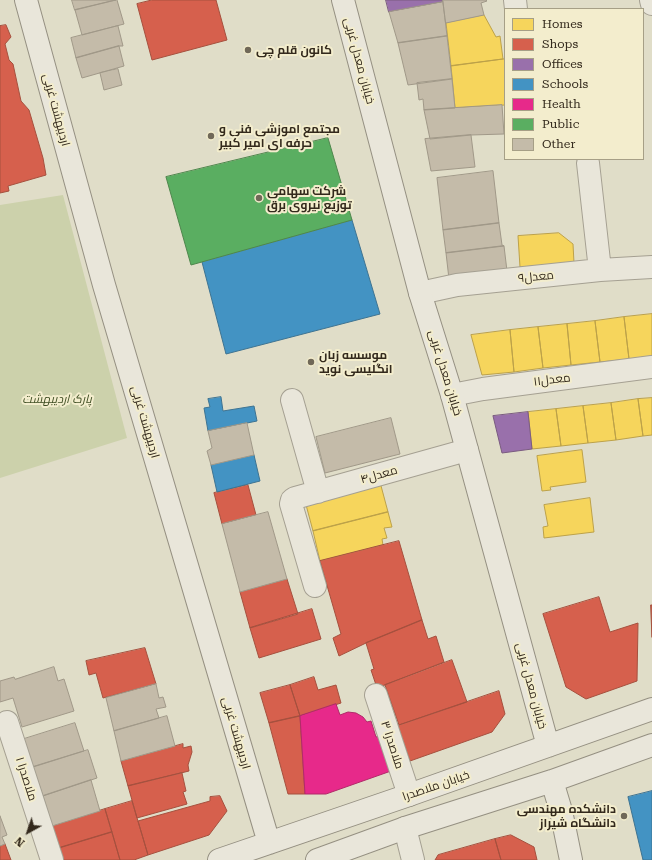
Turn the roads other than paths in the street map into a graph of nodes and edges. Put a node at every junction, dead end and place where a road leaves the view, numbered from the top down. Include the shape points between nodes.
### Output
1 (26, 0) edge
2 (343, 0) edge
3 (651, 0) edge
4 (652, 4) edge
5 (588, 163) dead end
6 (652, 267) edge
7 (600, 270) junction
8 (420, 293) junction
9 (652, 367) edge
10 (452, 395) junction
11 (292, 400) dead end
12 (467, 450) junction
13 (318, 492) junction
14 (314, 586) dead end
15 (376, 695) dead end
16 (652, 709) edge
17 (7, 722) dead end
18 (652, 745) edge
19 (548, 746) junction
20 (552, 781) junction
21 (409, 795) junction
22 (405, 828) junction
23 (269, 843) junction
24 (52, 860) edge
25 (219, 860) edge
26 (317, 860) edge
27 (413, 860) edge
28 (571, 860) edge

1 - 23 street, اردیبهشت غربی via 104,285
2 - 8 street, خیابان معدل غربی
3 - 4 street
5 - 7 street
6 - 7 street, معدل۹
7 - 8 street, معدل۹ via 457,285
8 - 10 street, خیابان معدل غربی
9 - 10 street, معدل۱۱
10 - 12 street, خیابان معدل غربی
11 - 13 street
12 - 13 street, معدل۴
12 - 19 street, خیابان معدل غربی
13 - 14 street, معدل۴ via 296,498 291,504
15 - 21 street, ۳ ملاصدرا
16 - 19 street, خیابان ملاصدرا
17 - 24 street, ۱ ملاصدرا
18 - 20 street
19 - 21 street, خیابان ملاصدرا
20 - 22 street
20 - 28 street
21 - 23 street, خیابان ملاصدرا
22 - 26 street
22 - 27 street
23 - 25 street, خیابان ملاصدرا

